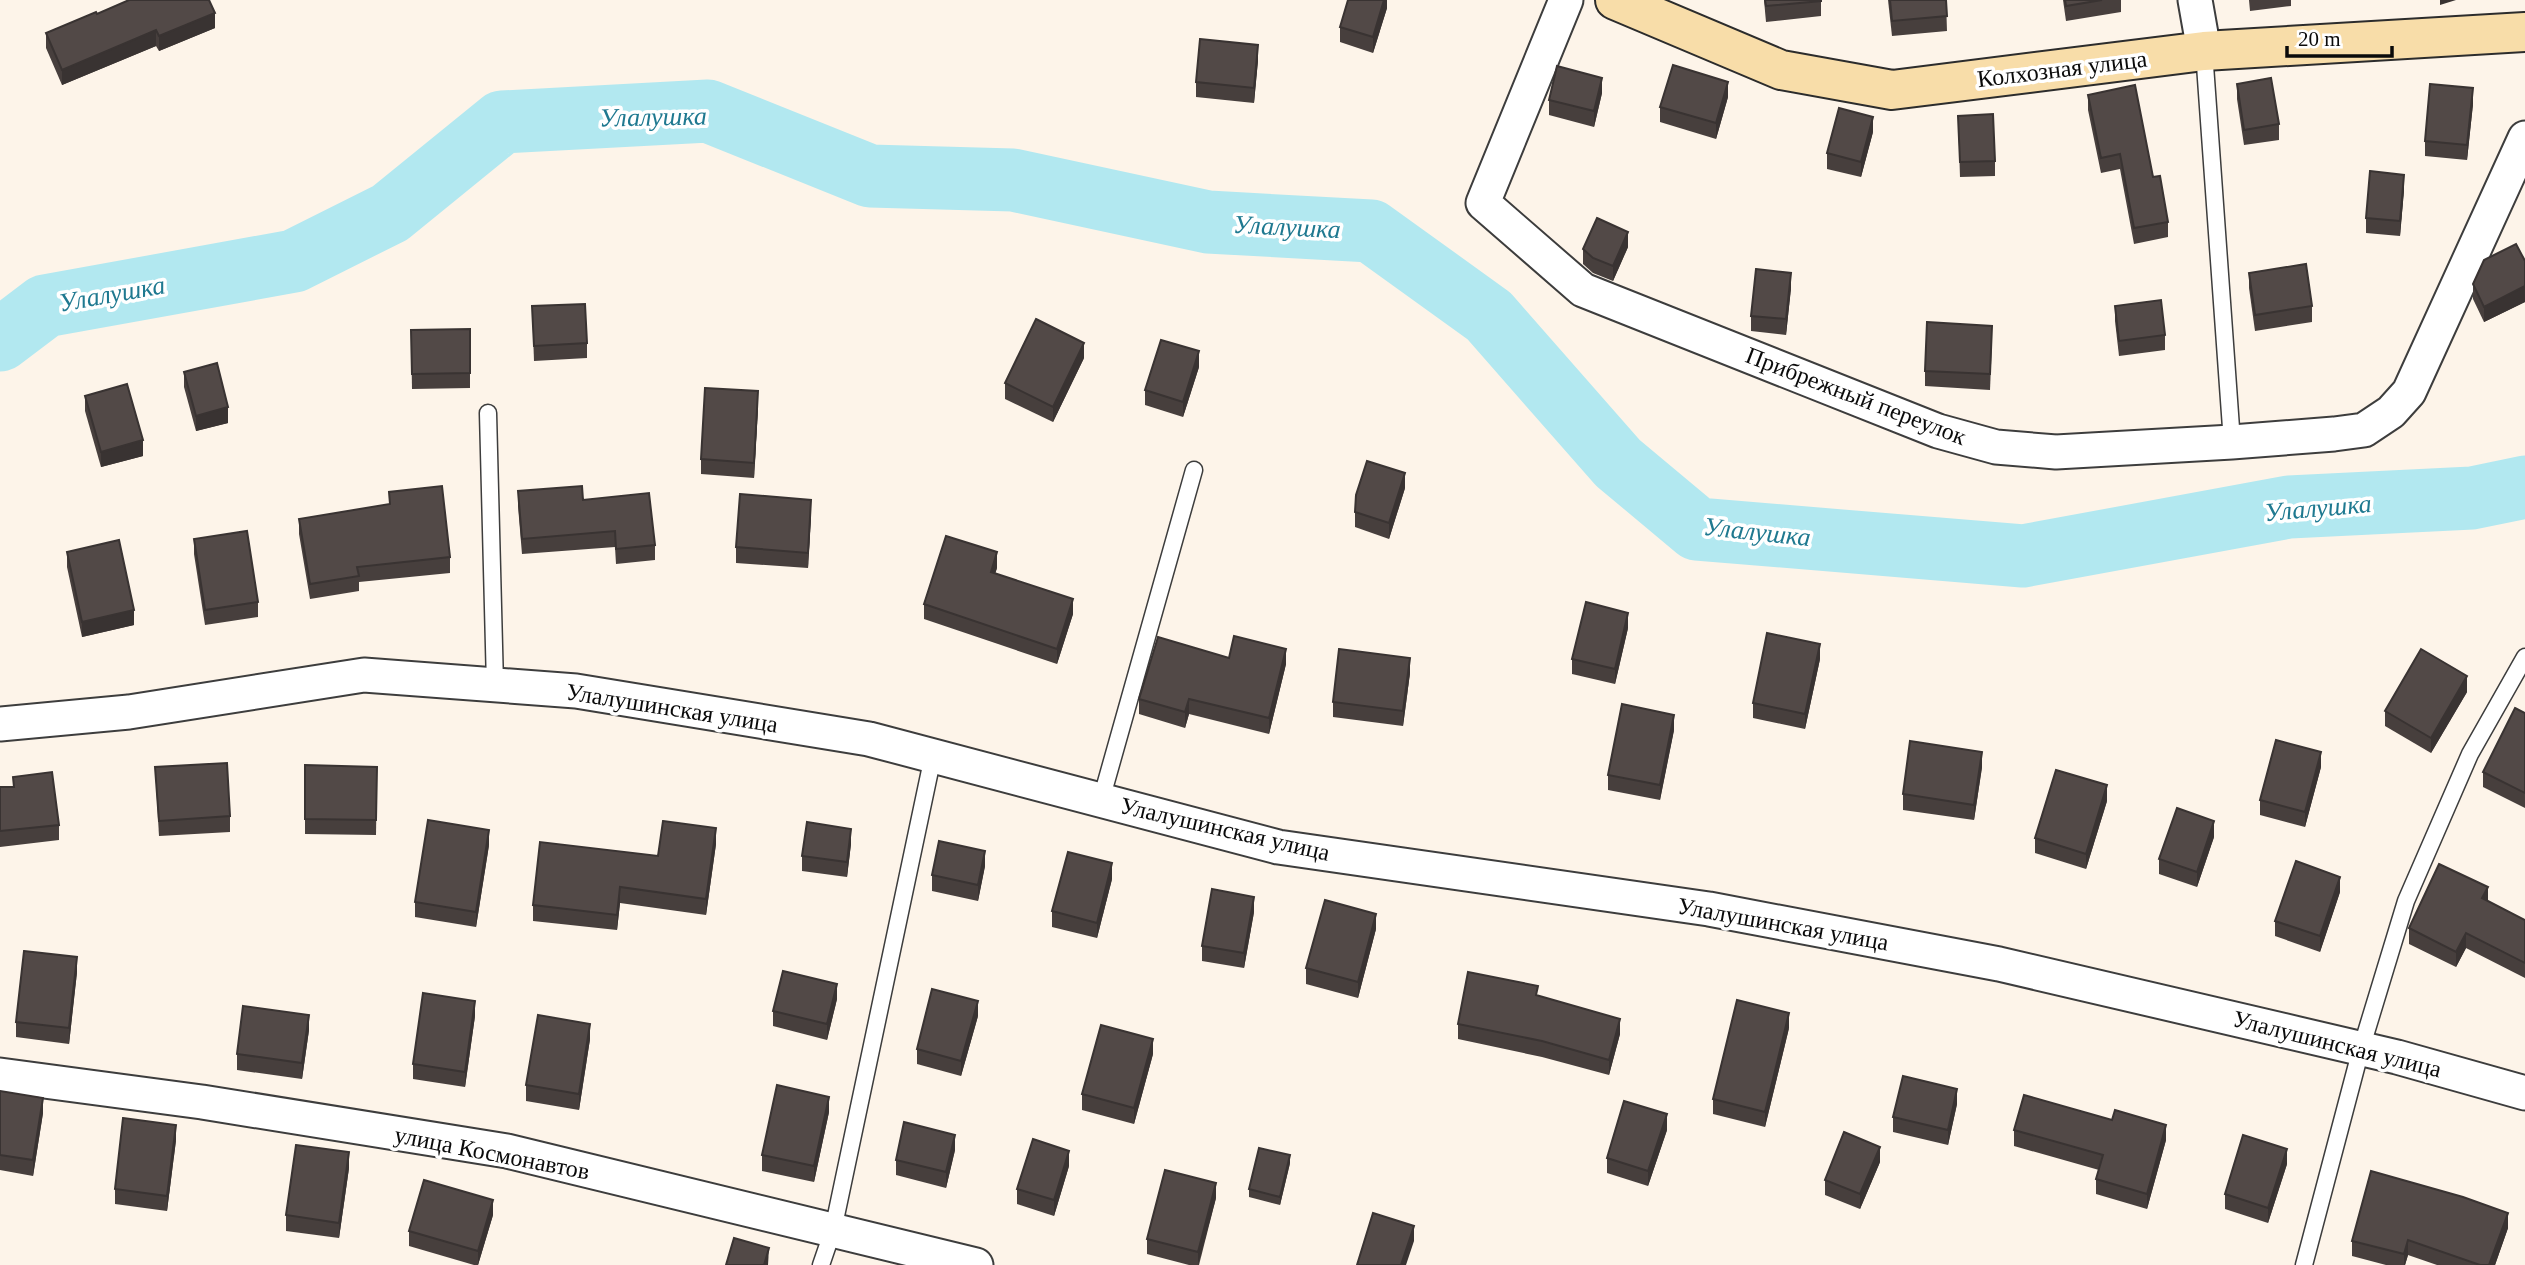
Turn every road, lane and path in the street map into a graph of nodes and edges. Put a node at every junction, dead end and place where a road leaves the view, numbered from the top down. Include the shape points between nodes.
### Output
1 (1566, 0) edge
2 (1615, 0) edge
3 (2195, 0) edge
4 (2525, 32) edge
5 (2204, 51) junction
6 (2525, 138) edge
7 (488, 413) dead end
8 (2231, 442) junction
9 (1194, 470) dead end
10 (2525, 657) edge
11 (495, 685) junction
12 (0, 724) edge
13 (933, 756) junction
14 (1101, 800) junction
15 (2361, 1049) junction
16 (0, 1075) edge
17 (2525, 1093) edge
18 (833, 1230) junction
19 (821, 1265) edge
20 (976, 1265) edge
21 (2304, 1265) edge

1 - 8 street, Прибрежный переулок via 1483,203 1583,290 1938,431 1996,447 2056,452
2 - 5 street, Колхозная улица via 1781,70 1892,90
3 - 5 street
4 - 5 street, Колхозная улица
5 - 8 lane
6 - 8 street, Прибрежный переулок via 2409,392 2391,412 2364,429
7 - 11 lane
9 - 14 lane
10 - 15 lane via 2470,754 2406,901
11 - 12 street, Улалушинская улица via 364,675 129,712
11 - 13 street, Улалушинская улица via 590,694 869,739
13 - 14 street, Улалушинская улица
13 - 18 lane
14 - 15 street, Улалушинская улица via 1278,847 1709,909 1985,961
15 - 17 street, Улалушинская улица
15 - 21 lane
16 - 18 street, улица Космонавтов via 508,1151
18 - 19 lane
18 - 20 street, улица Космонавтов

